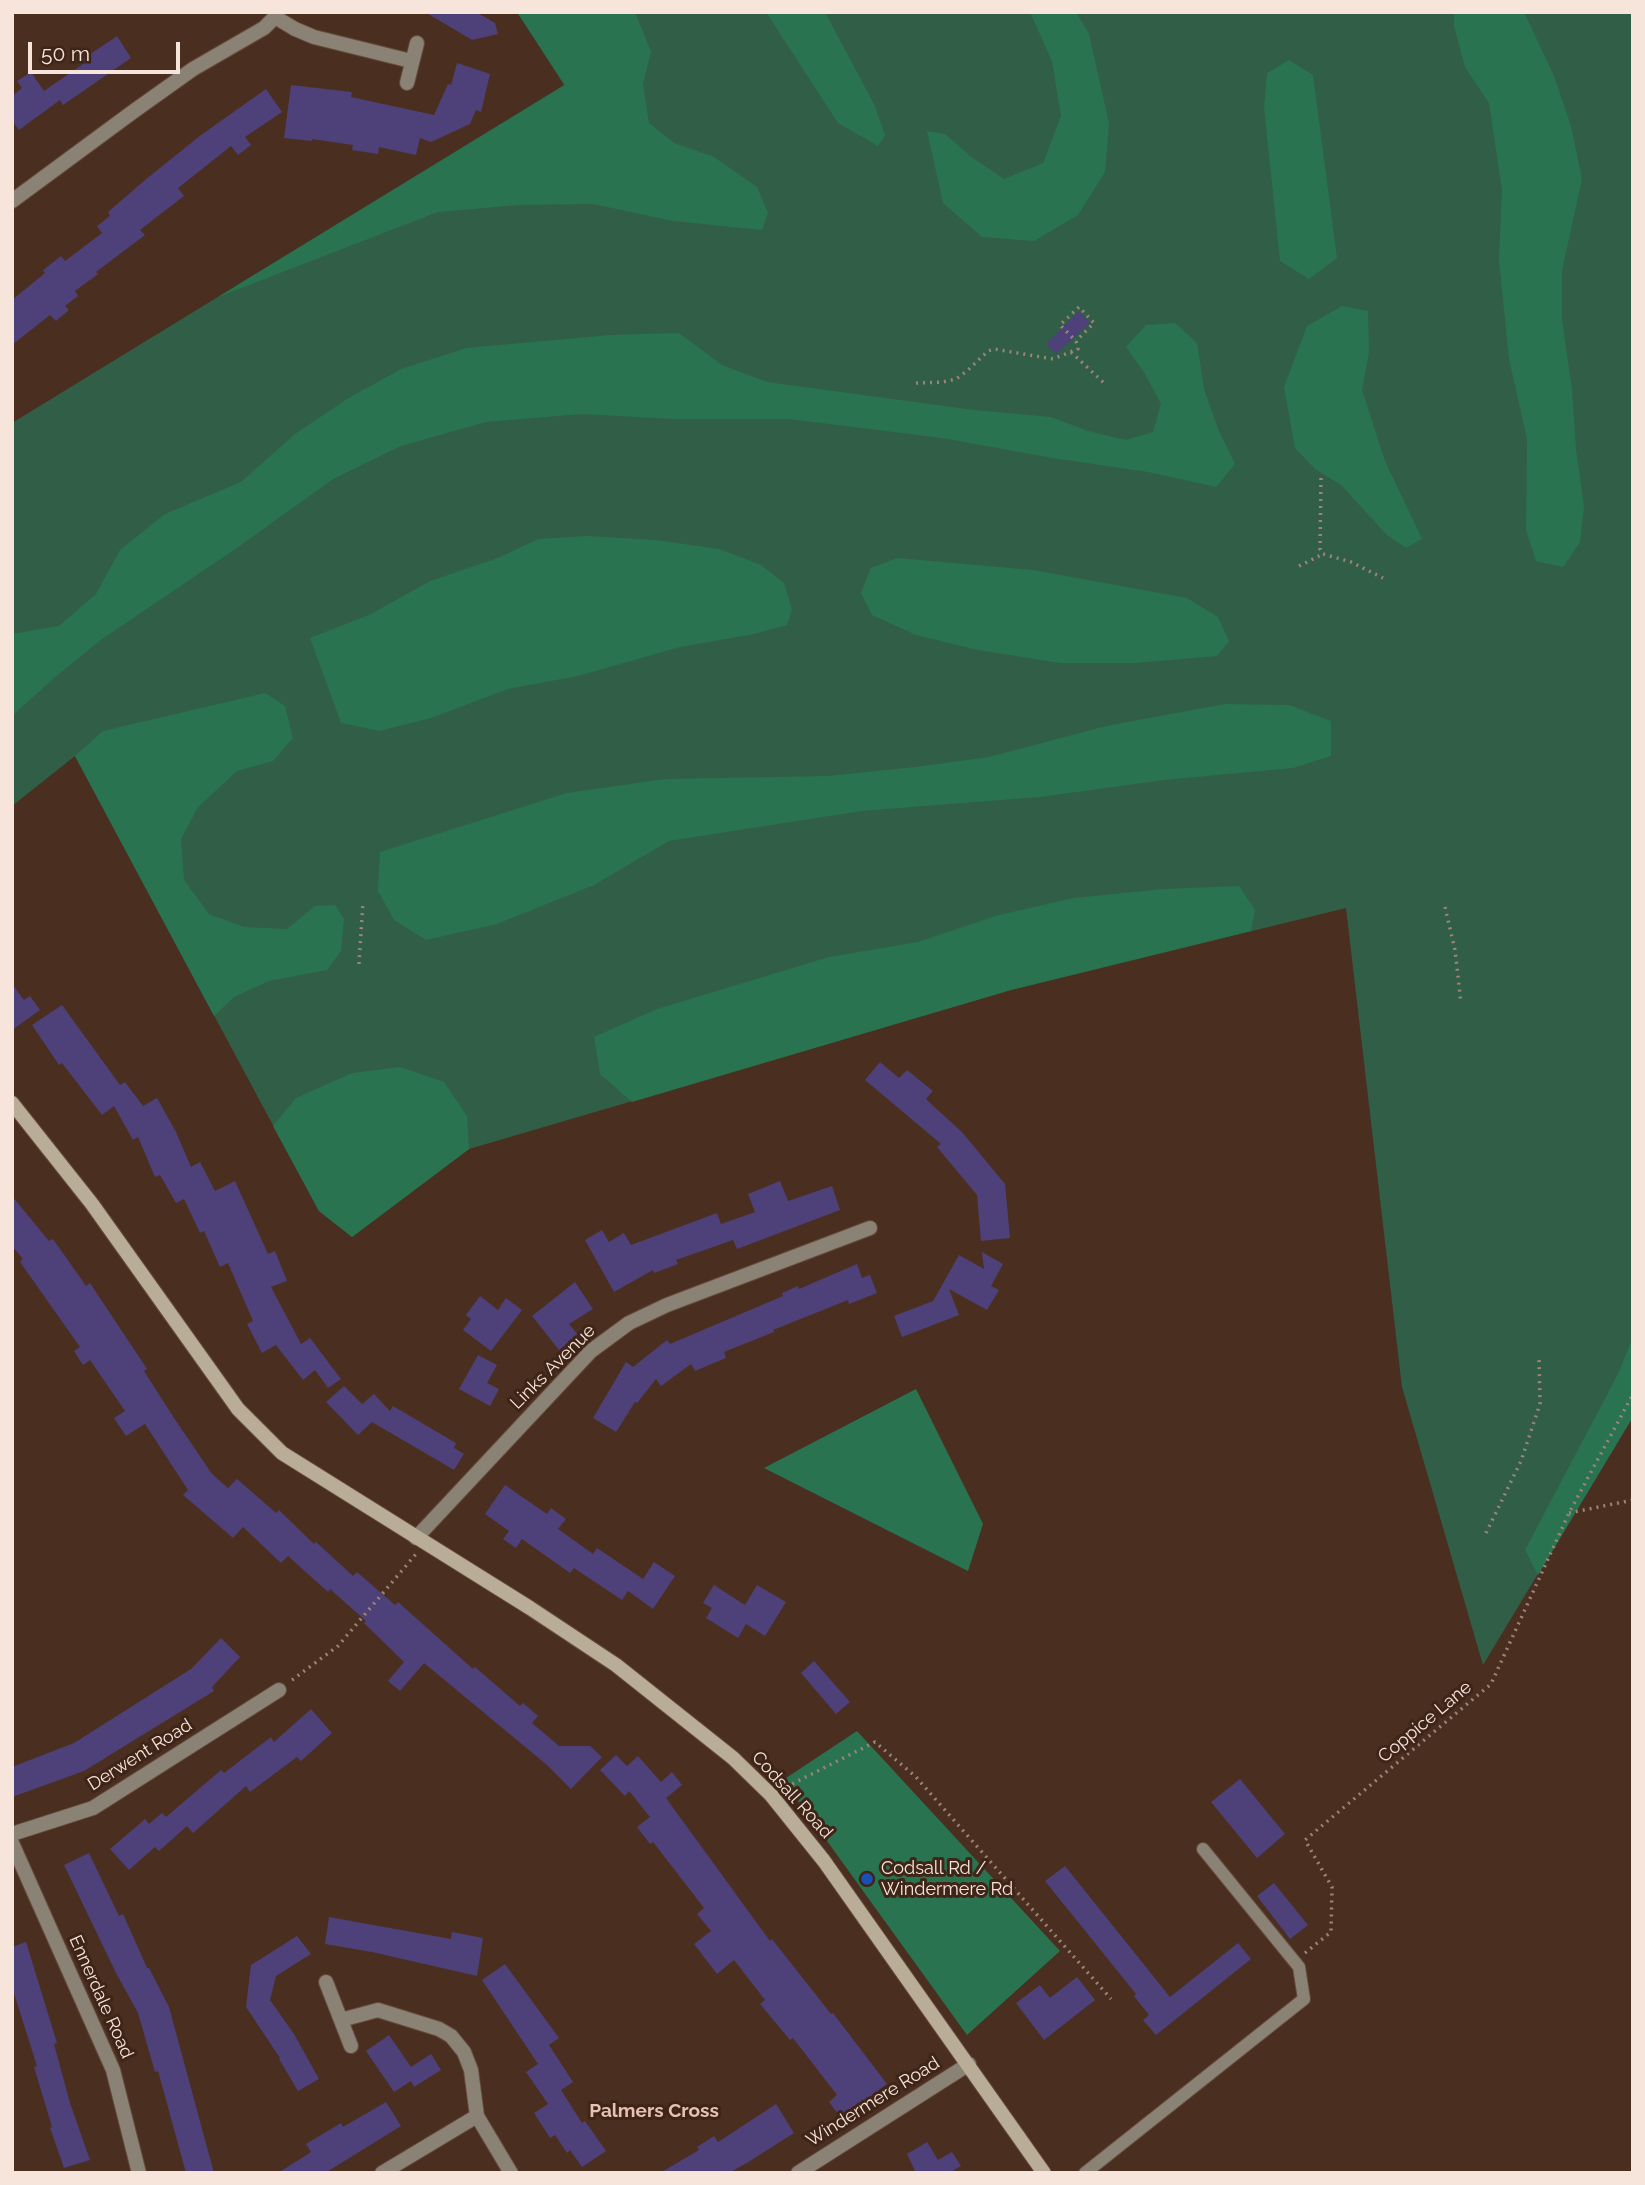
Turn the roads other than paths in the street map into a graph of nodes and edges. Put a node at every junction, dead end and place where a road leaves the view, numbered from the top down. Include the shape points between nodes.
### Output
1 (276, 15) edge
2 (417, 43) dead end
3 (411, 61) junction
4 (407, 83) dead end
5 (12, 201) edge
6 (12, 1103) edge
7 (18, 1118) edge
8 (870, 1228) dead end
9 (416, 1538) junction
10 (279, 1690) road end
11 (12, 1834) edge
12 (12, 1843) edge
13 (1203, 1849) dead end
14 (326, 1982) dead end
15 (341, 2020) junction
16 (351, 2046) dead end
17 (970, 2064) junction
18 (477, 2116) junction
19 (139, 2173) edge
20 (382, 2173) edge
21 (511, 2173) edge
22 (798, 2173) edge
23 (1044, 2173) edge
24 (1085, 2173) edge

1 - 3 street via 314,37
1 - 5 street via 264,27 193,69
2 - 3 street
3 - 4 street
6 - 7 street, Codsall Road
7 - 9 street, Codsall Road via 92,1204 238,1409 282,1453
8 - 9 street, Links Avenue via 629,1323 591,1352
9 - 17 street, Codsall Road via 616,1665 733,1758 771,1795 824,1861
10 - 11 street, Derwent Road via 93,1808
12 - 19 street, Ennerdale Road via 113,2070
13 - 24 lane via 1299,1967 1304,1998
14 - 15 street
15 - 16 street
15 - 18 street via 378,2010 451,2036 471,2070
17 - 22 street, Windermere Road
17 - 23 street, Codsall Road
18 - 20 street
18 - 21 street

